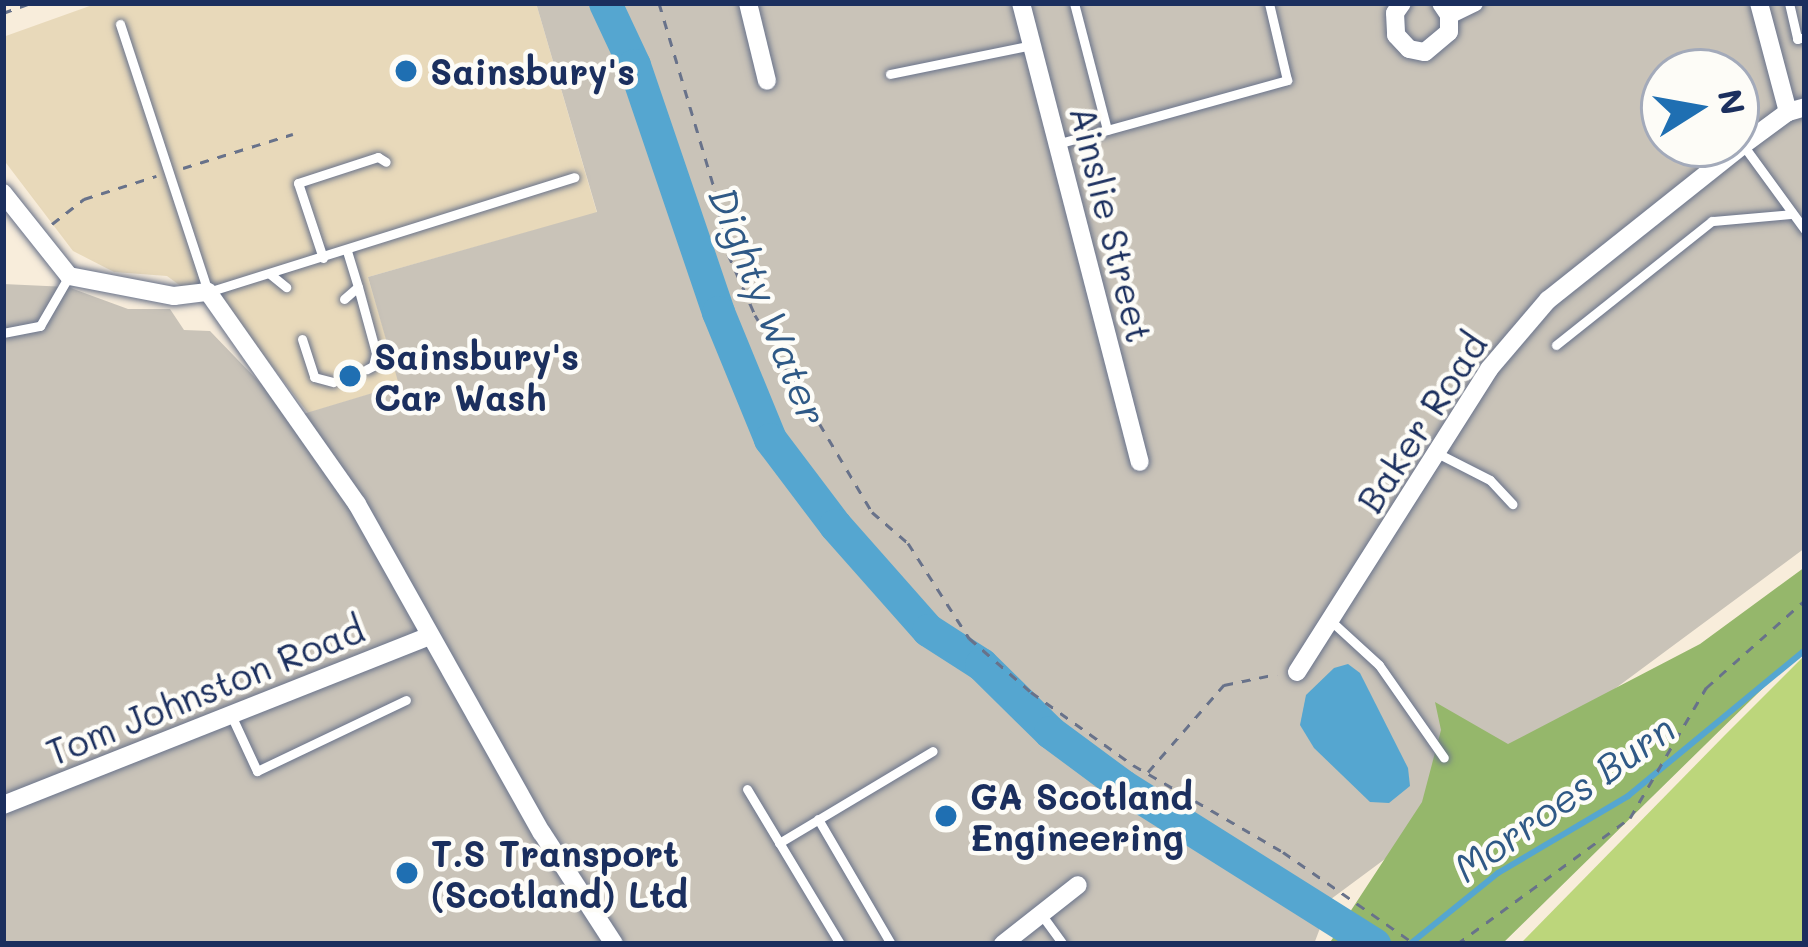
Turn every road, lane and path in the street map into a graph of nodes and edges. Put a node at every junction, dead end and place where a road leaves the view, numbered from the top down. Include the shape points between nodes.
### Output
1 (32, 3) edge
2 (659, 3) edge
3 (748, 3) edge
4 (1021, 3) edge
5 (1074, 3) edge
6 (1269, 3) edge
7 (1402, 3) edge
8 (1474, 3) edge
9 (1759, 3) edge
10 (1789, 3) edge
11 (1445, 9) edge
12 (3, 13) edge
13 (120, 24) dead end
14 (1805, 38) edge
15 (1032, 45) junction
16 (890, 74) dead end
17 (767, 81) dead end
18 (1796, 110) edge
19 (1107, 130) junction
20 (1760, 134) edge
21 (1058, 144) junction
22 (386, 162) dead end
23 (1714, 168) edge
24 (1759, 168) edge
25 (574, 177) dead end
26 (3, 193) edge
27 (1792, 214) junction
28 (1805, 230) edge
29 (347, 252) junction
30 (323, 258) junction
31 (270, 274) junction
32 (70, 276) junction
33 (286, 287) dead end
34 (358, 287) junction
35 (208, 292) junction
36 (344, 299) dead end
37 (3, 333) edge
38 (302, 340) dead end
39 (1556, 345) dead end
40 (367, 369) dead end
41 (333, 382) dead end
42 (1439, 454) junction
43 (1140, 462) dead end
44 (1512, 504) dead end
45 (1805, 600) edge
46 (1331, 621) junction
47 (430, 636) junction
48 (1297, 672) joint
49 (406, 700) dead end
50 (231, 715) junction
51 (933, 751) dead end
52 (1444, 758) dead end
53 (1147, 774) junction
54 (747, 789) dead end
55 (3, 805) edge
56 (818, 819) junction
57 (779, 843) junction
58 (1078, 885) dead end
59 (1041, 914) junction
60 (614, 944) edge
61 (841, 944) edge
62 (891, 944) edge
63 (1003, 944) edge
64 (1063, 944) edge
65 (1415, 944) edge
66 (1456, 944) edge

1 - 12 path
2 - 53 path via 728,254 790,383 860,494 908,543 969,638
3 - 17 street
4 - 15 street, Ainslie Street
5 - 19 lane
6 - 19 lane via 1287,80
7 - 11 street via 1396,35 1418,52 1444,41
8 - 11 street
9 - 18 street
10 - 14 lane via 1797,39
13 - 35 lane
15 - 16 lane
15 - 21 street, Ainslie Street
18 - 20 street, Baker Road
19 - 21 lane
21 - 43 street, Ainslie Street
22 - 30 lane via 378,157 298,183
23 - 42 street, Baker Road via 1548,300 1489,369
24 - 27 lane
25 - 29 lane
26 - 32 street
27 - 28 lane
27 - 39 lane via 1712,221
29 - 30 lane
29 - 34 lane
30 - 31 lane
31 - 33 lane
31 - 35 lane
32 - 35 street via 174,296
32 - 37 lane via 40,326
34 - 36 lane
34 - 40 lane via 376,353
35 - 47 street, Tom Johnston Road via 357,504
38 - 41 lane via 314,376
42 - 44 lane via 1490,480
42 - 46 street, Baker Road
45 - 66 path via 1706,688 1630,818
46 - 48 street, Baker Road
46 - 52 lane via 1379,665
47 - 50 street, Tom Johnston Road
47 - 60 street, Tom Johnston Road
48 - 53 path via 1224,685
49 - 50 lane via 257,771
50 - 55 street, Tom Johnston Road
51 - 56 lane
53 - 65 path via 1283,852
54 - 57 lane
56 - 57 lane
56 - 62 lane
57 - 61 lane
58 - 59 street
59 - 63 street
59 - 64 lane

